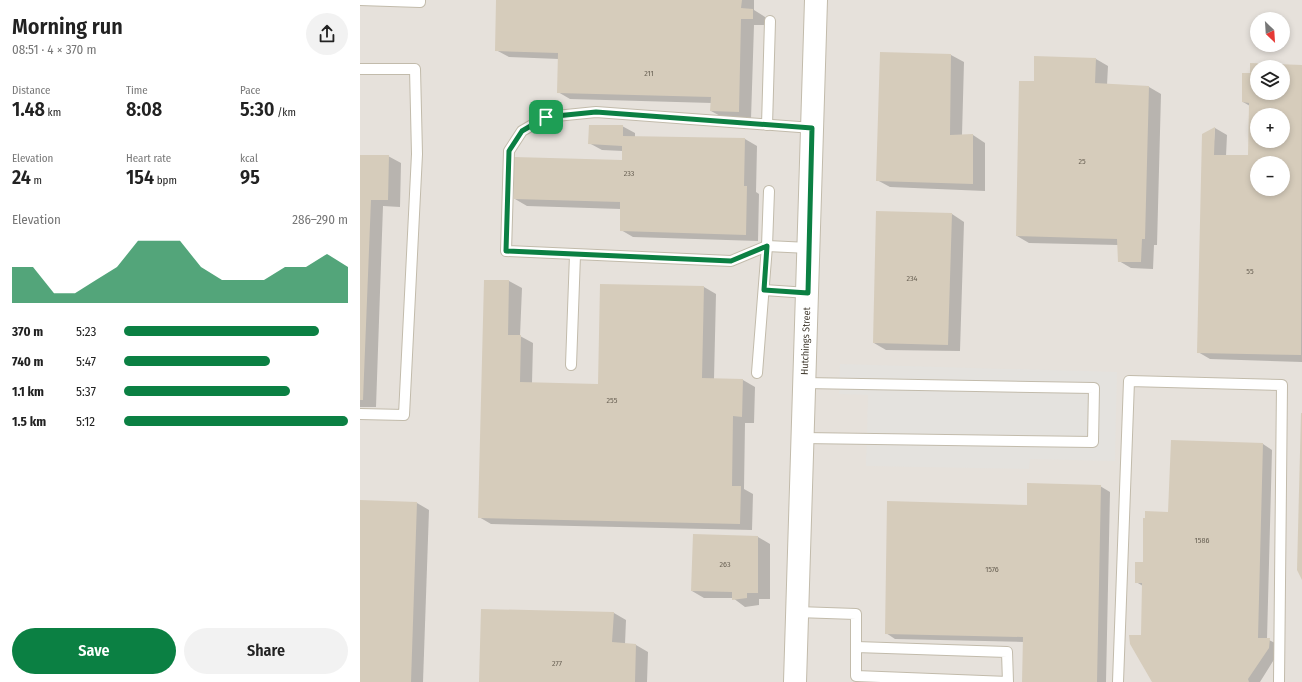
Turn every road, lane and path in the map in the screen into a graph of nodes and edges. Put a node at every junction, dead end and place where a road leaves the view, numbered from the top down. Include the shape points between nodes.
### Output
1 (360, 0) edge
2 (420, 0) edge
3 (816, 0) edge
4 (770, 22) dead end
5 (360, 68) edge
6 (767, 125) junction
7 (812, 128) junction
8 (769, 190) dead end
9 (767, 246) junction
10 (809, 248) junction
11 (575, 254) junction
12 (764, 290) junction
13 (808, 293) junction
14 (571, 365) dead end
15 (757, 373) dead end
16 (805, 383) junction
17 (360, 414) edge
18 (803, 438) junction
19 (797, 612) junction
20 (856, 647) junction
21 (795, 682) edge
22 (1008, 682) edge
23 (1118, 682) edge
24 (1279, 682) edge

1 - 2 lane
3 - 7 street, Hutchings Street
4 - 6 lane
5 - 17 lane via 415,69 417,154 404,415
6 - 7 lane
6 - 11 lane via 596,112 546,117 522,131 509,151 506,251
7 - 10 street, Hutchings Street
8 - 9 lane
9 - 10 lane
9 - 11 lane via 731,261
9 - 12 lane
10 - 13 street, Hutchings Street
11 - 14 lane
12 - 13 lane
12 - 15 lane
13 - 16 street, Hutchings Street
16 - 18 street, Hutchings Street
16 - 18 lane via 1094,388 1093,442
18 - 19 street, Hutchings Street
19 - 20 lane via 856,614
19 - 21 street, Hutchings Street
20 - 22 lane via 1007,652
20 - 22 lane via 856,676
23 - 24 lane via 1129,381 1282,385

